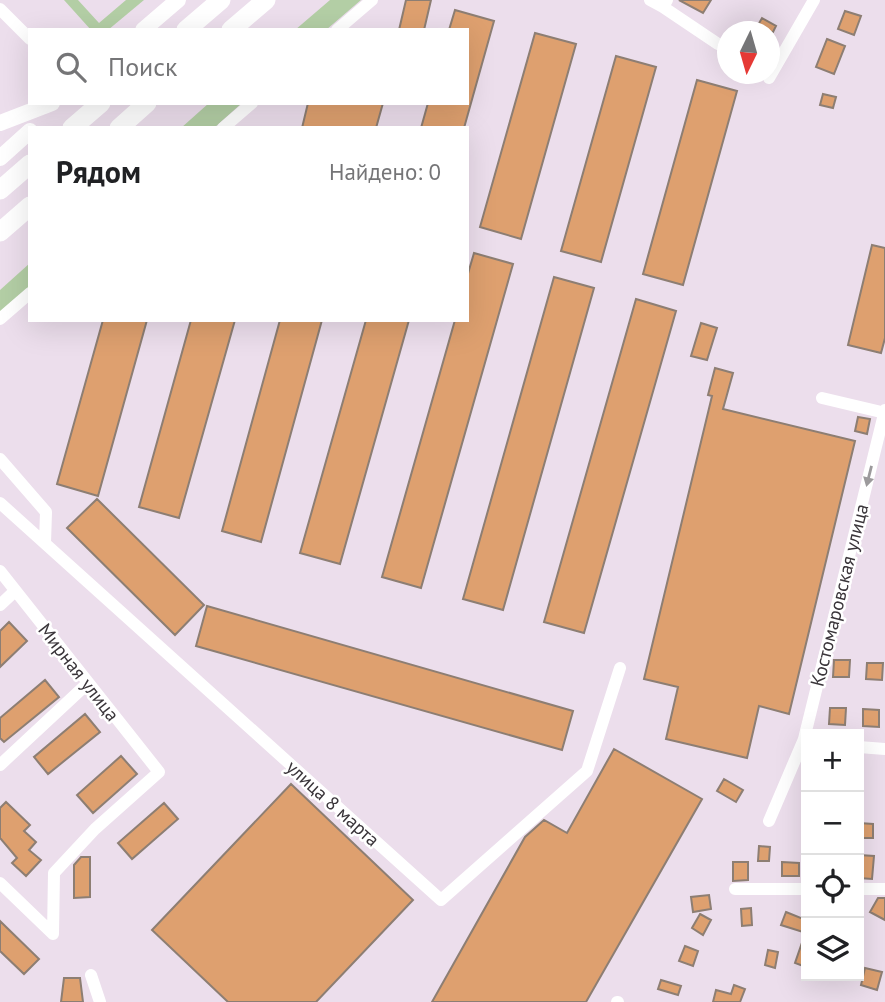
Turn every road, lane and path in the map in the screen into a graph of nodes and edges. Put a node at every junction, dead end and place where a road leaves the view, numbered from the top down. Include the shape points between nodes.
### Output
1 (178, 0) edge
2 (221, 0) edge
3 (266, 0) edge
4 (372, 0) edge
5 (650, 0) edge
6 (814, 0) edge
7 (665, 4) edge
8 (0, 9) edge
9 (145, 28) edge
10 (188, 28) edge
11 (234, 28) edge
12 (339, 28) edge
13 (28, 37) edge
14 (717, 43) edge
15 (780, 59) edge
16 (47, 105) edge
17 (59, 105) edge
18 (99, 105) edge
19 (145, 105) edge
20 (250, 105) edge
21 (0, 123) edge
22 (35, 126) edge
23 (74, 126) edge
24 (121, 126) edge
25 (225, 126) edge
26 (28, 133) edge
27 (0, 158) edge
28 (28, 166) edge
29 (0, 190) edge
30 (28, 208) edge
31 (0, 232) edge
32 (28, 295) edge
33 (0, 319) edge
34 (822, 398) dead end
35 (885, 412) edge
36 (0, 459) edge
37 (0, 503) edge
38 (45, 543) junction
39 (0, 572) edge
40 (15, 591) junction
41 (0, 605) edge
42 (620, 668) dead end
43 (88, 683) junction
44 (807, 729) edge
45 (864, 747) edge
46 (801, 748) edge
47 (885, 749) edge
48 (0, 765) edge
49 (769, 821) dead end
50 (0, 883) edge
51 (735, 889) dead end
52 (801, 889) edge
53 (864, 889) edge
54 (885, 889) edge
55 (91, 975) dead end
56 (100, 1002) edge

1 - 9 main road
2 - 10 highway
3 - 11 highway
4 - 12 street
5 - 7 street
6 - 15 street
7 - 14 street
8 - 13 street
16 - 21 main road
17 - 22 main road
18 - 23 highway
19 - 24 highway
20 - 25 street
26 - 27 main road
28 - 29 highway
30 - 31 highway
32 - 33 street
34 - 35 street
35 -> 44 street, Костомаровская улица
36 - 38 street via 46,512
37 - 38 street, улица 8 марта
38 - 42 street, улица 8 марта via 441,900 587,771
39 - 40 street, Мирная улица
40 - 41 street
40 - 43 street, Мирная улица
43 - 48 street
43 - 50 street, Мирная улица via 159,772 54,873 53,934
45 - 47 street
46 - 49 street, Костомаровская улица
51 - 52 street
53 - 54 street
55 - 56 street

